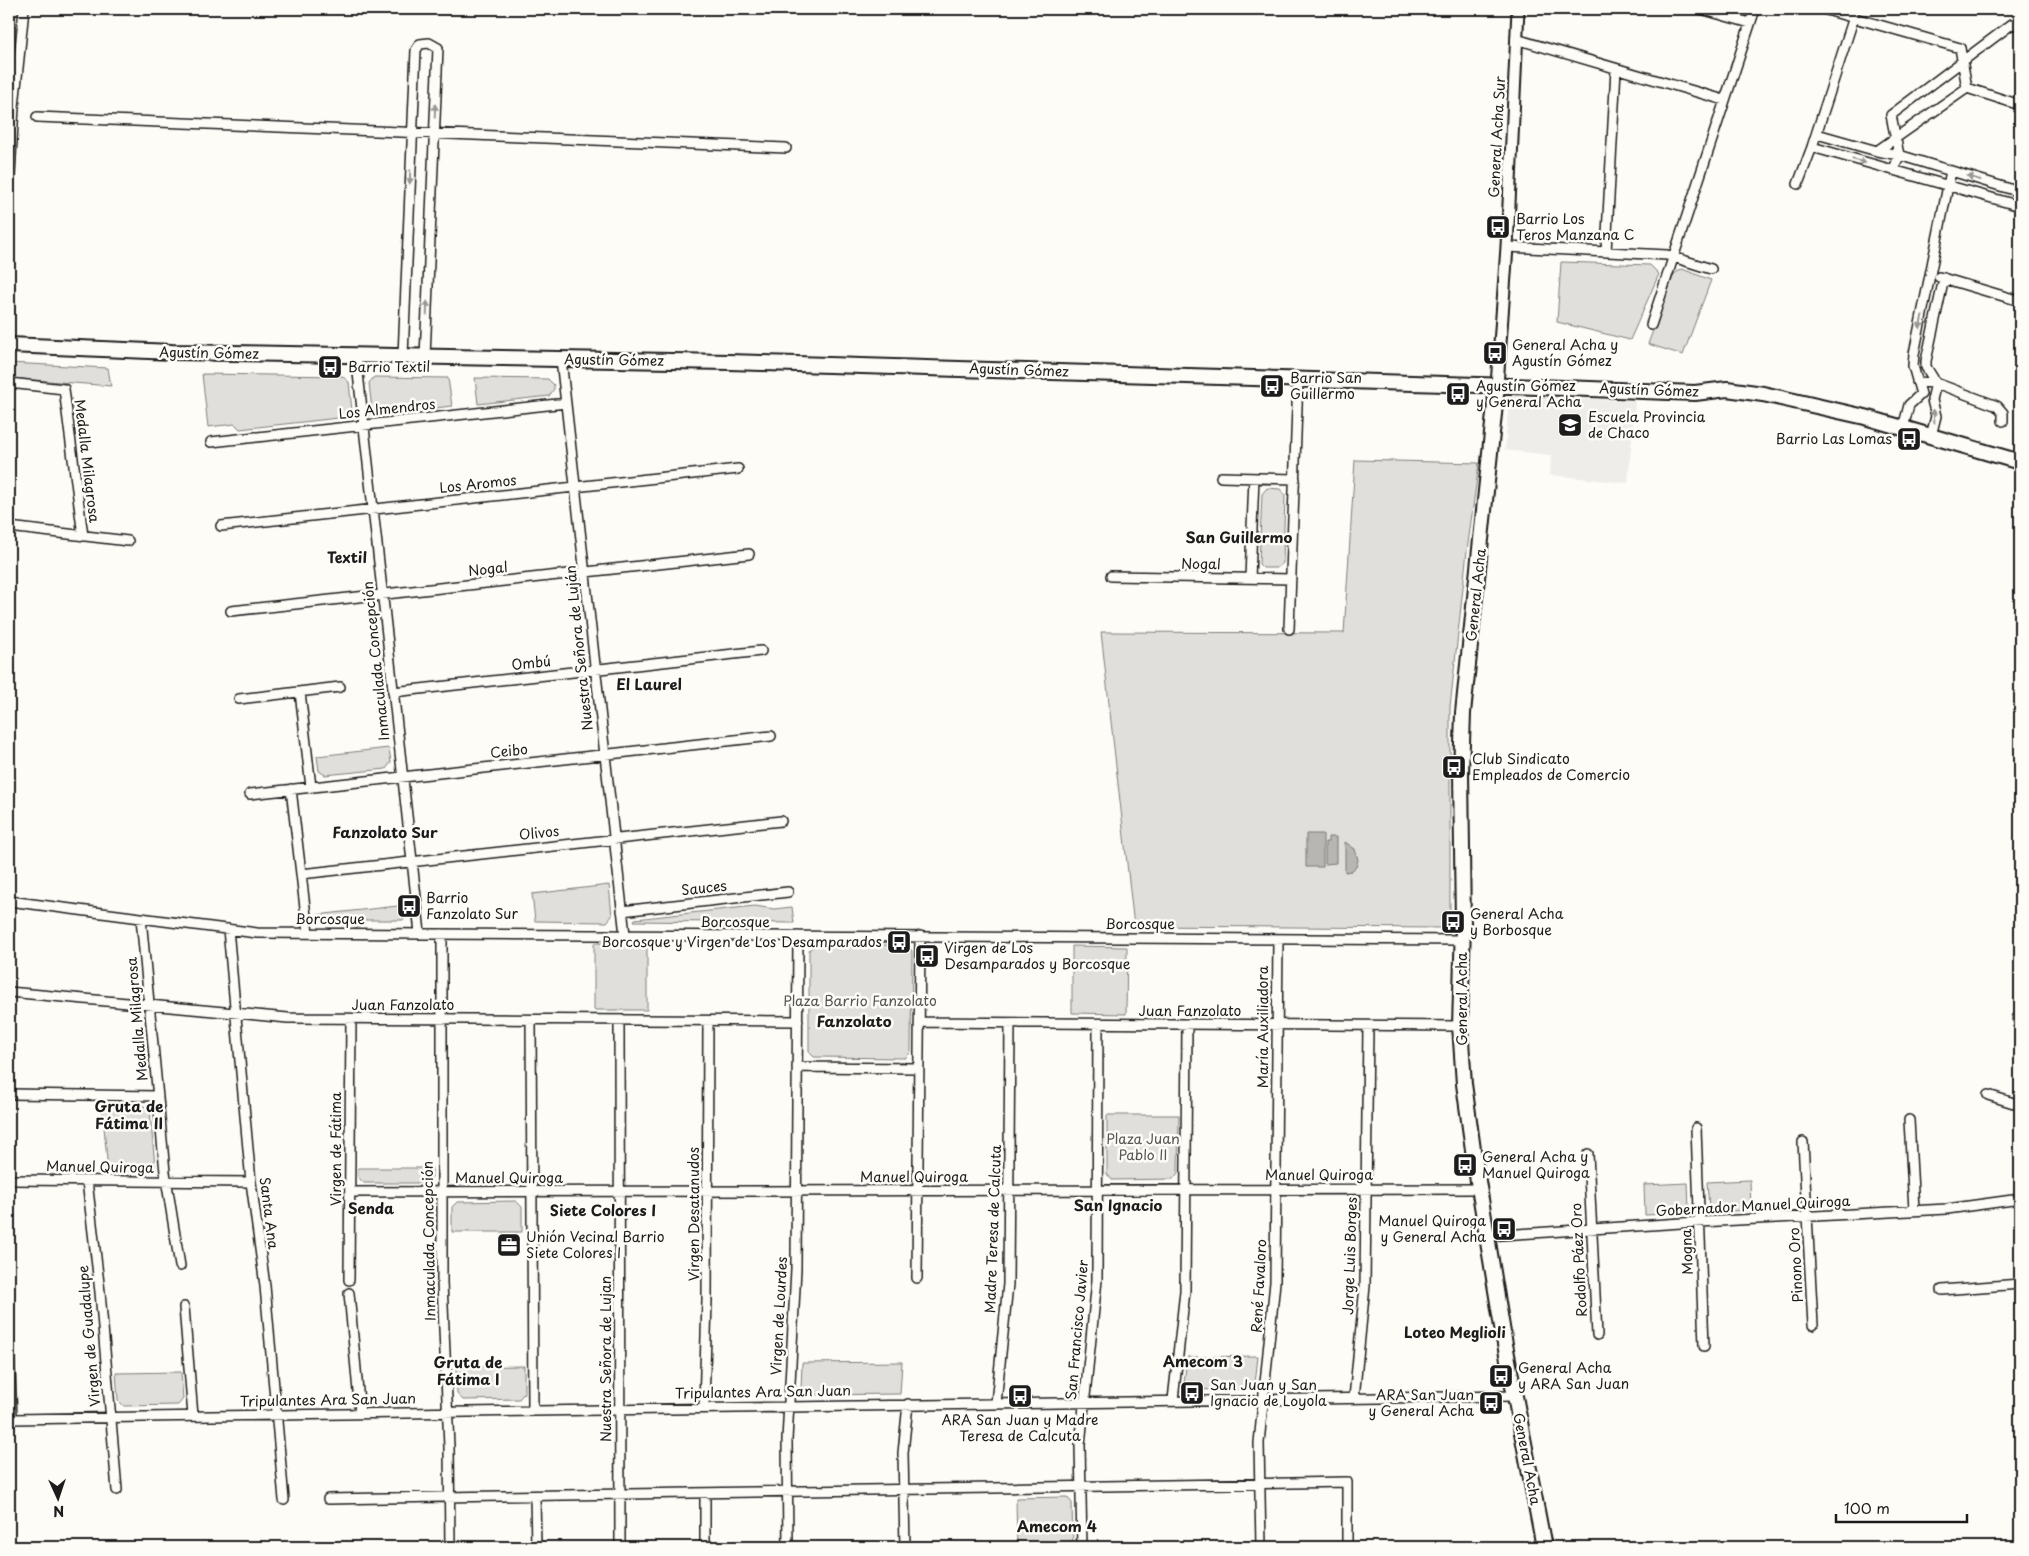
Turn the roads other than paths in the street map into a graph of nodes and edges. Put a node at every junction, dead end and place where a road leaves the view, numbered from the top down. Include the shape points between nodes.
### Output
1 (24, 9) edge
2 (1518, 9) edge
3 (1700, 9) edge
4 (1755, 9) edge
5 (1823, 9) edge
6 (1854, 18) junction
7 (1750, 23) junction
8 (2020, 26) edge
9 (1516, 39) junction
10 (1962, 61) junction
11 (1616, 69) junction
12 (1967, 88) junction
13 (1724, 100) junction
14 (2020, 105) edge
15 (36, 117) dead end
16 (412, 133) junction
17 (434, 134) junction
18 (1816, 134) junction
19 (1896, 137) junction
20 (1812, 147) junction
21 (786, 148) dead end
22 (1877, 151) junction
23 (1900, 155) junction
24 (1894, 170) junction
25 (1951, 171) junction
26 (1798, 184) dead end
27 (1948, 186) junction
28 (9, 192) edge
29 (2020, 192) edge
30 (2020, 206) edge
31 (1507, 247) junction
32 (1606, 252) junction
33 (1674, 257) junction
34 (1711, 269) dead end
35 (1931, 275) junction
36 (1944, 278) junction
37 (2020, 301) edge
38 (1651, 325) dead end
39 (9, 345) edge
40 (356, 356) junction
41 (403, 356) junction
42 (426, 357) junction
43 (561, 359) junction
44 (1298, 379) junction
45 (1917, 382) junction
46 (1936, 383) junction
47 (9, 384) edge
48 (1497, 385) junction
49 (566, 403) junction
50 (2003, 421) dead end
51 (363, 425) junction
52 (1903, 428) junction
53 (1931, 436) junction
54 (211, 442) dead end
55 (2020, 462) edge
56 (738, 469) dead end
57 (1221, 477) dead end
58 (1254, 478) junction
59 (1295, 480) junction
60 (575, 487) junction
61 (373, 510) junction
62 (221, 526) dead end
63 (9, 527) edge
64 (82, 536) junction
65 (128, 541) dead end
66 (749, 554) dead end
67 (585, 572) junction
68 (1111, 576) dead end
69 (1250, 578) junction
70 (1291, 579) junction
71 (382, 594) junction
72 (231, 611) dead end
73 (1289, 629) dead end
74 (761, 651) dead end
75 (596, 670) junction
76 (340, 687) dead end
77 (300, 692) junction
78 (393, 692) junction
79 (239, 699) dead end
80 (771, 736) dead end
81 (605, 754) junction
82 (402, 777) junction
83 (311, 787) junction
84 (291, 789) junction
85 (250, 794) dead end
86 (781, 820) dead end
87 (614, 839) junction
88 (412, 861) junction
89 (301, 874) junction
90 (788, 892) dead end
91 (9, 901) edge
92 (622, 911) junction
93 (141, 918) junction
94 (228, 929) junction
95 (308, 933) junction
96 (420, 934) junction
97 (442, 934) junction
98 (625, 935) junction
99 (798, 936) junction
100 (920, 936) junction
101 (1278, 939) junction
102 (1462, 940) junction
103 (9, 992) edge
104 (149, 1005) junction
105 (236, 1013) junction
106 (351, 1019) junction
107 (442, 1019) junction
108 (531, 1020) junction
109 (619, 1020) junction
110 (708, 1020) junction
111 (798, 1021) junction
112 (920, 1022) junction
113 (1010, 1023) junction
114 (1098, 1024) junction
115 (1187, 1024) junction
116 (1277, 1025) junction
117 (1368, 1026) junction
118 (1460, 1026) junction
119 (798, 1067) junction
120 (919, 1068) junction
121 (9, 1094) edge
122 (1988, 1095) dead end
123 (158, 1096) junction
124 (2020, 1105) edge
125 (1276, 1115) joint
126 (1909, 1120) dead end
127 (1696, 1128) dead end
128 (1803, 1142) dead end
129 (1588, 1154) dead end
130 (9, 1180) edge
131 (87, 1181) junction
132 (167, 1182) junction
133 (251, 1182) junction
134 (1276, 1189) junction
135 (1366, 1189) junction
136 (1479, 1189) junction
137 (918, 1190) junction
138 (1009, 1190) junction
139 (1097, 1190) junction
140 (1186, 1190) junction
141 (620, 1191) junction
142 (707, 1191) junction
143 (797, 1191) junction
144 (350, 1192) junction
145 (442, 1192) junction
146 (532, 1192) junction
147 (2020, 1198) edge
148 (1914, 1210) junction
149 (1807, 1216) junction
150 (1700, 1222) junction
151 (1592, 1229) junction
152 (1487, 1236) junction
153 (180, 1266) dead end
154 (918, 1278) dead end
155 (349, 1280) dead end
156 (2020, 1284) edge
157 (1942, 1290) dead end
158 (349, 1293) dead end
159 (184, 1307) dead end
160 (1813, 1325) dead end
161 (1597, 1335) dead end
162 (9, 1344) edge
163 (1704, 1346) dead end
164 (1515, 1396) junction
165 (1354, 1398) junction
166 (1264, 1399) junction
167 (1174, 1400) junction
168 (1085, 1402) junction
169 (996, 1403) junction
170 (908, 1404) junction
171 (789, 1406) junction
172 (704, 1407) junction
173 (619, 1409) junction
174 (533, 1410) junction
175 (447, 1411) junction
176 (360, 1413) junction
177 (276, 1414) junction
178 (193, 1416) junction
179 (111, 1417) junction
180 (1260, 1484) junction
181 (1081, 1487) junction
182 (117, 1490) dead end
183 (904, 1490) junction
184 (788, 1492) junction
185 (705, 1493) junction
186 (620, 1494) junction
187 (535, 1496) junction
188 (449, 1497) junction
189 (328, 1499) dead end
190 (284, 1500) dead end
191 (450, 1547) edge
192 (536, 1547) edge
193 (620, 1547) edge
194 (705, 1547) edge
195 (788, 1547) edge
196 (905, 1547) edge
197 (1082, 1547) edge
198 (1261, 1547) edge
199 (1347, 1547) edge
200 (1544, 1547) edge

1 - 28 street
2 - 9 street, General Acha Sur
3 - 7 street
4 - 7 street
5 - 6 street
6 - 10 street via 1960,48
6 - 18 street
7 - 13 street
8 - 10 street via 2012,24
9 - 11 street
9 - 31 street, General Acha Sur
10 - 12 street
10 - 19 street via 1891,115
11 - 13 street
11 - 32 street
12 - 14 street
12 - 19 street
13 - 33 street
15 - 16 street
16 - 17 street
17 -> 16 street via 438,48 429,44 420,44 416,50
16 -> 41 street
17 - 21 street
42 -> 17 street
18 - 20 street
18 - 22 street
19 - 22 street
19 - 23 street
20 -> 24 street
20 - 26 street
22 - 23 street
23 - 24 street
23 - 25 street
24 - 27 street
25 - 27 street
29 -> 25 street
27 - 30 street
27 - 35 street
31 - 32 street
31 - 48 street, General Acha Sur
32 - 33 street
33 - 34 street
33 - 38 street
35 - 36 street
35 -> 45 street via 1914,354
36 - 37 street
36 - 46 street via 1926,361
39 - 40 main road, Agustín Gómez
40 - 41 main road, Agustín Gómez
40 - 51 street, Inmaculada Concepción
41 - 42 main road, Agustín Gómez
42 - 43 main road, Agustín Gómez
43 - 44 main road, Agustín Gómez
43 - 49 street, Nuestra Señora de Luján
44 - 48 main road, Agustín Gómez
44 - 59 street
45 - 46 street
45 - 52 street via 1921,394 1909,405
46 - 50 street via 1997,406 2003,413
53 -> 46 street via 1936,416 1932,400
47 - 64 street, Medalla Milagrosa via 64,389
48 - 52 main road, Agustín Gómez via 1695,393 1727,389 1818,406
48 - 102 main road, General Acha via 1463,713
49 - 51 street, Los Almendros
49 - 60 street, Nuestra Señora de Luján
51 - 54 street, Los Almendros
51 - 61 street, Inmaculada Concepción
52 - 53 main road, Agustín Gómez
53 - 55 main road, Agustín Gómez
56 - 60 street, Los Aromos
57 - 58 street
58 - 59 street
58 - 69 street
59 - 70 street
60 - 61 street, Los Aromos
60 - 67 street, Nuestra Señora de Luján
61 - 62 street, Los Aromos
61 - 71 street, Inmaculada Concepción
63 - 64 street
64 - 65 street
66 - 67 street, Nogal
67 - 71 street, Nogal
67 - 75 street, Nuestra Señora de Luján
68 - 69 street, Nogal
69 - 70 street, Nogal
70 - 73 street
71 - 72 street, Nogal
71 - 78 street, Inmaculada Concepción
74 - 75 street, Ombú
75 - 78 street, Ombú
75 - 81 street, Nuestra Señora de Luján
76 - 77 street
77 - 79 street
77 - 83 street
78 - 82 street, Inmaculada Concepción
80 - 81 street, Ceibo
81 - 82 street, Ceibo
81 - 87 street, Nuestra Señora de Luján
82 - 83 street, Ceibo
82 - 88 street, Inmaculada Concepción
83 - 84 street, Ceibo
84 - 85 street, Ceibo
84 - 89 street
86 - 87 street, Olivos
87 - 88 street, Olivos
87 - 92 street, Nuestra Señora de Luján
88 - 89 street, Olivos
88 - 96 street, Inmaculada Concepción
89 - 95 street
90 - 92 street, Sauces
91 - 93 street, Borcosque
92 - 98 street, Nuestra Señora de Luján
93 - 94 street, Borcosque
93 - 104 street, Medalla Milagrosa
94 - 95 street, Borcosque
94 - 105 street, Santa Ana
95 - 96 street, Borcosque
96 - 97 street, Borcosque
97 - 98 street, Borcosque
97 - 107 street, Inmaculada Concepción
98 - 99 street, Borcosque
99 - 100 street, Borcosque
99 - 111 street, Virgen de Lourdes
100 - 101 street, Borcosque
100 - 112 street
101 - 102 street, Borcosque
101 - 116 street, María Auxiliadora
102 - 118 main road, General Acha
103 - 104 street, Juan Fanzolato
104 - 105 street, Juan Fanzolato
104 - 123 street, Medalla Milagrosa
105 - 106 street, Juan Fanzolato
105 - 133 street, Santa Ana
106 - 107 street, Juan Fanzolato
106 - 144 street, Virgen de Fátima
107 - 108 street, Juan Fanzolato
107 - 145 street, Inmaculada Concepción
108 - 109 street, Juan Fanzolato
108 - 146 street
109 - 110 street, Juan Fanzolato
109 - 141 street, Nuestra Señora de Lujan
110 - 111 street, Juan Fanzolato
110 - 142 street, Virgen Desatanudos
111 - 119 street, Virgen de Lourdes
112 - 113 street, Juan Fanzolato
112 - 120 street
113 - 114 street, Juan Fanzolato
113 - 138 street, Madre Teresa de Calcuta
114 - 115 street, Juan Fanzolato
114 - 139 street, San Francisco Javier
115 - 116 street, Juan Fanzolato
115 - 140 street
116 - 117 street, Juan Fanzolato
116 - 125 street, María Auxiliadora
117 - 118 street, Juan Fanzolato
117 - 135 street, Jorge Luis Borges
118 - 136 main road, General Acha via 1464,1084
119 - 120 street
119 - 143 street, Virgen de Lourdes
120 - 137 street
121 - 123 street
122 - 124 street
123 - 132 street, Medalla Milagrosa
125 - 134 street, René Favaloro
126 - 148 street
127 - 150 street, Mogna
128 - 149 street, Pinono Oro
129 - 151 street, Rodolfo Páez Oro
130 - 131 street, Manuel Quiroga
131 - 132 street, Manuel Quiroga
131 - 179 street, Virgen de Guadalupe
132 - 133 street, Manuel Quiroga
132 - 153 street, Medalla Milagrosa
133 - 177 street, Santa Ana via 265,1286
134 - 135 street, Manuel Quiroga
134 - 140 street, Manuel Quiroga
134 - 166 street, René Favaloro via 1275,1282
135 - 136 street, Manuel Quiroga
135 - 165 street, Jorge Luis Borges via 1366,1286
136 - 152 main road, General Acha
137 - 138 street, Manuel Quiroga
137 - 143 street, Manuel Quiroga
137 - 154 street
138 - 139 street, Manuel Quiroga
138 - 169 street, Madre Teresa de Calcuta via 1008,1284
139 - 140 street, Manuel Quiroga
139 - 168 street, San Francisco Javier via 1097,1280
140 - 167 street via 1185,1291
141 - 142 street, Manuel Quiroga
141 - 146 street, Manuel Quiroga
141 - 173 street, Nuestra Señora de Lujan
142 - 143 street, Manuel Quiroga
142 - 172 street, Virgen Desatanudos
143 - 171 street, Virgen de Lourdes
144 - 145 street, Manuel Quiroga
144 - 155 street, Virgen de Fátima
145 - 146 street, Manuel Quiroga
145 - 175 street, Inmaculada Concepción
146 - 174 street
147 - 148 street, Gobernador Manuel Quiroga via 1948,1209
148 - 149 street, Gobernador Manuel Quiroga
149 - 150 street, Gobernador Manuel Quiroga
149 - 160 street, Pinono Oro
150 - 151 street, Gobernador Manuel Quiroga
150 - 163 street, Mogna
151 - 152 street, Gobernador Manuel Quiroga
151 - 161 street, Rodolfo Páez Oro
152 - 164 main road, General Acha
156 - 157 street
158 - 176 street
159 - 178 street
162 - 179 street, Tripulantes Ara San Juan via 12,1418
164 - 165 street, Tripulantes Ara San Juan
164 - 200 main road, General Acha
165 - 166 street, Tripulantes Ara San Juan
166 - 167 street, Tripulantes Ara San Juan
166 - 180 street, René Favaloro via 1259,1443
167 - 168 street, Tripulantes Ara San Juan
168 - 169 street, Tripulantes Ara San Juan
168 - 181 street, San Francisco Javier via 1080,1444
169 - 170 street, Tripulantes Ara San Juan
170 - 171 street, Tripulantes Ara San Juan
170 - 183 street
171 - 172 street, Tripulantes Ara San Juan
171 - 184 street, Virgen de Lourdes
172 - 173 street, Tripulantes Ara San Juan
173 - 174 street, Tripulantes Ara San Juan
173 - 186 street, Nuestra Señora de Lujan
174 - 175 street, Tripulantes Ara San Juan
175 - 176 street, Tripulantes Ara San Juan
175 - 188 street, Inmaculada Concepción
176 - 177 street, Tripulantes Ara San Juan
177 - 178 street, Tripulantes Ara San Juan
177 - 190 street, Santa Ana
178 - 179 street, Tripulantes Ara San Juan
179 - 182 street, Virgen de Guadalupe
180 - 181 street
180 - 198 street, René Favaloro
180 - 199 street via 1347,1482
181 - 183 street
181 - 197 street, San Francisco Javier
183 - 184 street
183 - 196 street
184 - 185 street
184 - 195 street, Virgen de Lourdes
185 - 186 street
185 - 194 street
186 - 187 street
186 - 193 street, Nuestra Señora de Lujan
187 - 188 street
187 - 192 street
188 - 189 street
188 - 191 street, Inmaculada Concepción

